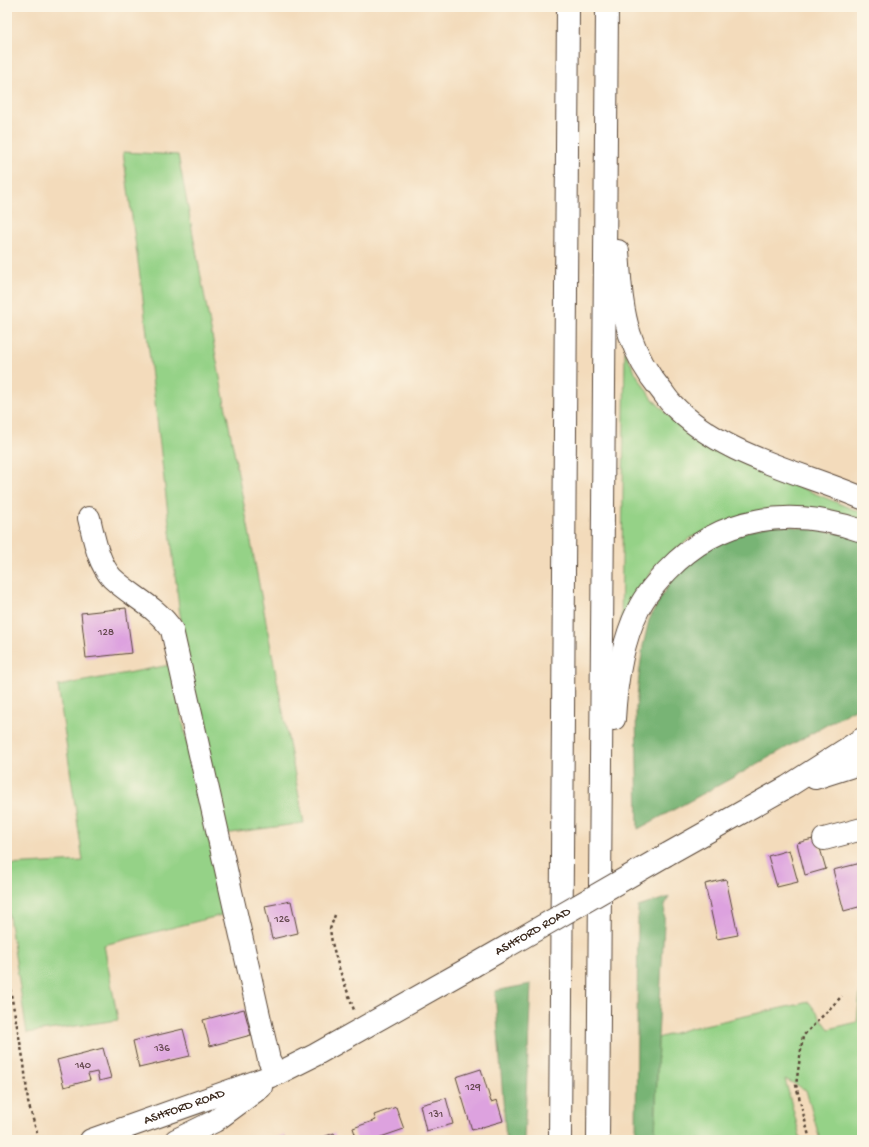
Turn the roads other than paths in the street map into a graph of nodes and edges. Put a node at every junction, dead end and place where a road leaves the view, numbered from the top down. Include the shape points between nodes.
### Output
1 (568, 7) edge
2 (607, 7) edge
3 (606, 82) junction
4 (862, 498) edge
5 (89, 518) dead end
6 (862, 531) edge
7 (862, 739) edge
8 (862, 763) edge
9 (787, 787) junction
10 (862, 829) edge
11 (824, 839) dead end
12 (600, 944) junction
13 (278, 1074) junction
14 (560, 1117) junction
15 (188, 1137) edge
16 (91, 1140) edge
17 (556, 1140) edge
18 (560, 1140) edge
19 (598, 1140) edge

1 - 14 main road
2 - 3 main road
3 - 4 main road via 620,272 624,306 638,357 672,404 713,436 763,460
3 - 12 main road
5 - 13 main road via 101,562 112,577 162,617 172,630 269,1060
6 - 12 main road via 830,521 796,517 768,518 744,523 717,533 696,545 652,587 638,610 628,637 615,704
7 - 9 main road, ASHFORD ROAD
8 - 9 main road, ASHFORD ROAD
9 - 13 main road, ASHFORD ROAD, bridge
10 - 11 main road
12 - 19 main road
13 - 15 main road, ASHFORD ROAD via 215,1121
13 - 16 main road, ASHFORD ROAD
14 - 17 main road
14 - 18 main road

